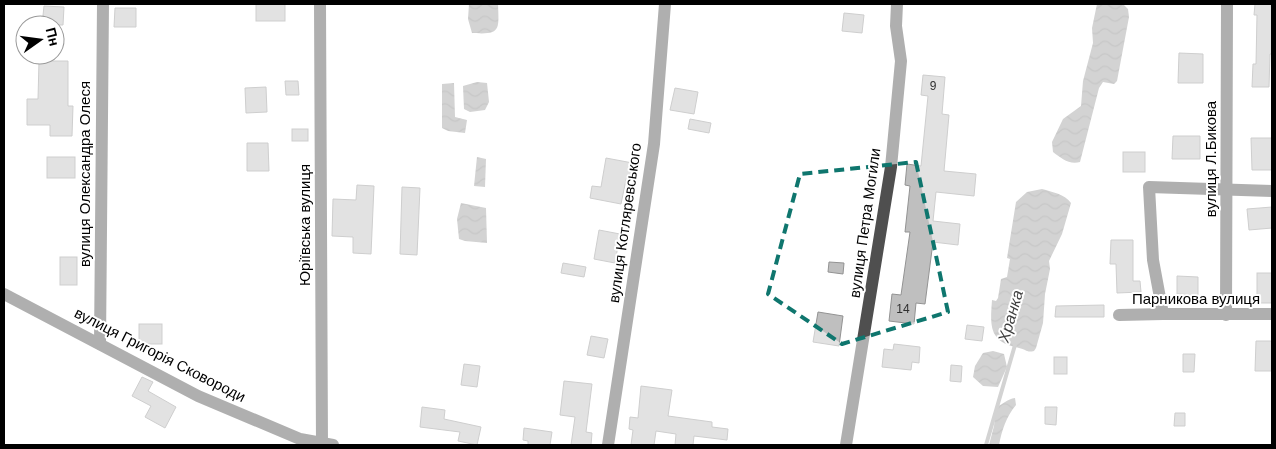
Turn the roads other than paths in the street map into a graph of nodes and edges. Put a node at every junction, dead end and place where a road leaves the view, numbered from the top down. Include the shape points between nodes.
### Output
1 (102, 4) edge
2 (320, 4) edge
3 (665, 4) edge
4 (897, 4) edge
5 (1226, 4) edge
6 (1227, 190) junction
7 (1272, 191) edge
8 (4, 294) edge
9 (1163, 314) junction
10 (1272, 314) edge
11 (1119, 315) dead end
12 (1226, 315) junction
13 (100, 344) junction
14 (326, 445) edge
15 (608, 445) edge
16 (846, 445) edge

1 - 13 street, вулиця Олександра Олеся
2 - 14 street, Юріївська вулиця
3 - 15 street, вулиця Котляревського via 654,144
4 - 16 street, вулиця Петра Могили via 896,26 902,61 891,167
5 - 6 street, вулиця Л.Бикова
6 - 7 street
6 - 9 street via 1149,187 1154,260
6 - 12 street, вулиця Л.Бикова
8 - 13 street, вулиця Григорія Сковороди
9 - 11 street, Парникова вулиця
9 - 12 street, Парникова вулиця
10 - 12 street, Парникова вулиця
13 - 14 street, вулиця Григорія Сковороди via 198,396 300,439

